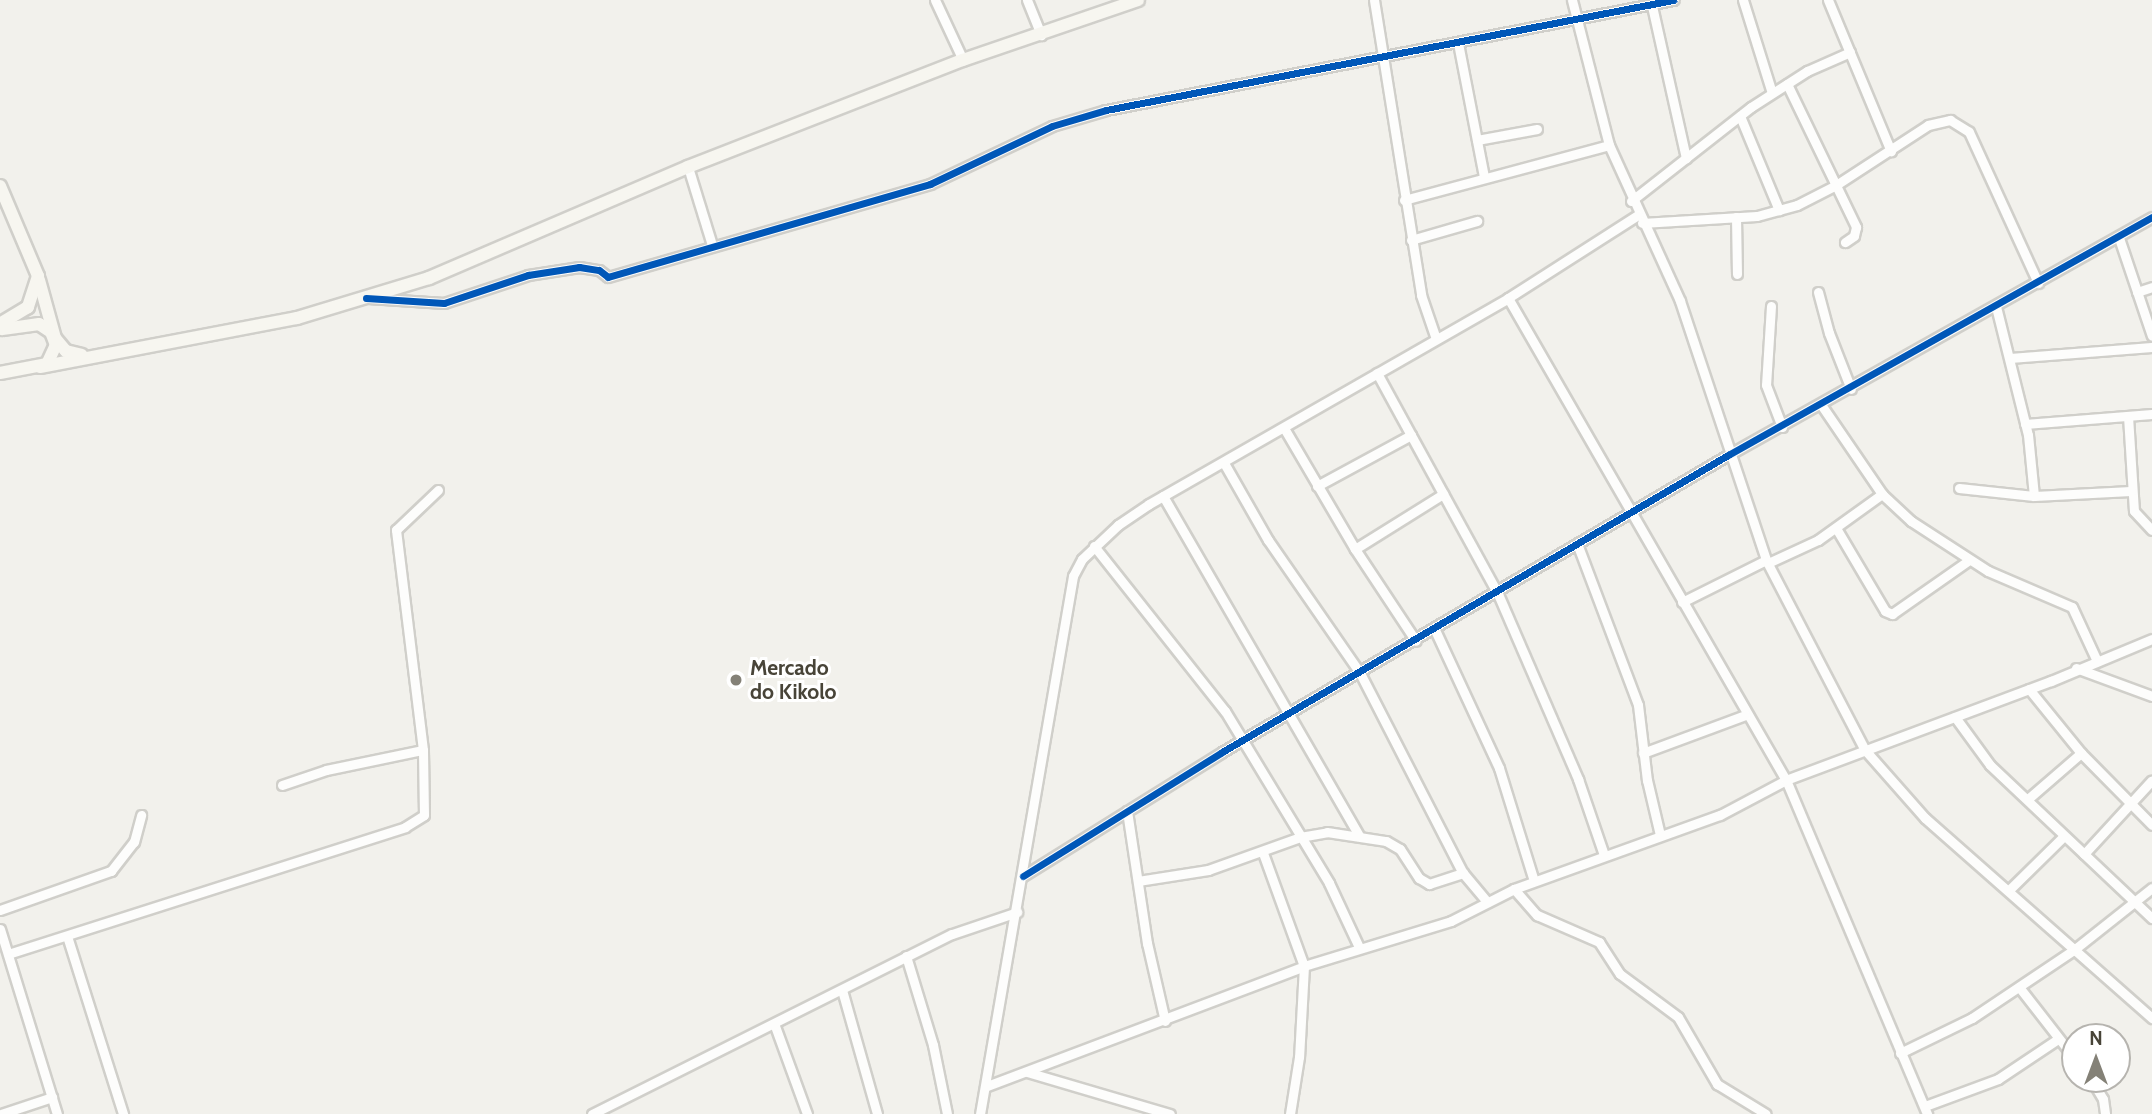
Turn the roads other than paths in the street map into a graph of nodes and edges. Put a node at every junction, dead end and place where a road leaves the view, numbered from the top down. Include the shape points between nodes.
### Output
1 (935, 0) edge
2 (1027, 0) edge
3 (1138, 0) edge
4 (1374, 0) edge
5 (1572, 0) edge
6 (1673, 0) edge
7 (1743, 0) edge
8 (1828, 0) edge
9 (1652, 6) junction
10 (1577, 21) junction
11 (1041, 35) junction
12 (1458, 43) junction
13 (1850, 51) junction
14 (1380, 57) junction
15 (963, 60) junction
16 (1787, 83) junction
17 (1772, 93) junction
18 (1740, 116) junction
19 (1537, 129) dead end
20 (1477, 140) junction
21 (1609, 145) junction
22 (1891, 151) junction
23 (1686, 158) junction
24 (688, 167) junction
25 (1484, 177) junction
26 (1836, 185) junction
27 (0, 186) edge
28 (1404, 200) junction
29 (1631, 201) junction
30 (1779, 210) junction
31 (1736, 216) junction
32 (2152, 217) edge
33 (1640, 219) junction
34 (1477, 221) dead end
35 (2119, 238) junction
36 (1411, 240) junction
37 (1845, 242) dead end
38 (712, 245) junction
39 (1737, 274) dead end
40 (38, 276) junction
41 (2038, 283) junction
42 (2152, 287) edge
43 (1818, 292) dead end
44 (2137, 292) junction
45 (366, 298) junction
46 (1508, 298) junction
47 (1771, 306) dead end
48 (1996, 307) junction
49 (0, 327) edge
50 (1435, 336) junction
51 (2152, 336) edge
52 (55, 338) junction
53 (2152, 347) edge
54 (86, 356) junction
55 (2010, 358) junction
56 (40, 367) junction
57 (0, 373) edge
58 (1377, 373) junction
59 (1851, 389) junction
60 (1822, 406) junction
61 (2152, 414) edge
62 (2128, 416) junction
63 (2025, 424) junction
64 (1782, 427) junction
65 (1284, 428) junction
66 (1411, 435) junction
67 (1728, 455) junction
68 (1224, 463) junction
69 (1317, 486) junction
70 (1959, 488) dead end
71 (438, 490) dead end
72 (2131, 491) junction
73 (1443, 494) junction
74 (1882, 494) junction
75 (1163, 496) junction
76 (2034, 496) junction
77 (1634, 511) junction
78 (1836, 528) junction
79 (2152, 530) edge
80 (1094, 546) junction
81 (1578, 546) junction
82 (1355, 549) junction
83 (1969, 560) junction
84 (1767, 561) junction
85 (1498, 594) junction
86 (1682, 602) junction
87 (1435, 630) junction
88 (2152, 639) edge
89 (1416, 641) junction
90 (2097, 661) junction
91 (2076, 668) junction
92 (1360, 673) junction
93 (2029, 690) junction
94 (2152, 696) edge
95 (1745, 715) junction
96 (1286, 716) junction
97 (1955, 717) junction
98 (1242, 741) junction
99 (423, 750) junction
100 (1865, 750) junction
101 (1643, 753) junction
102 (2081, 753) junction
103 (1786, 780) junction
104 (2152, 780) edge
105 (282, 785) dead end
106 (2029, 798) junction
107 (2129, 804) junction
108 (1127, 811) junction
109 (141, 815) dead end
110 (2152, 825) edge
111 (1359, 835) junction
112 (1660, 835) junction
113 (2064, 836) junction
114 (1300, 837) junction
115 (1263, 853) junction
116 (2084, 854) junction
117 (1604, 855) junction
118 (1463, 873) junction
119 (1023, 876) junction
120 (1138, 881) junction
121 (1534, 881) junction
122 (2152, 888) edge
123 (1514, 889) junction
124 (2009, 890) junction
125 (1487, 902) junction
126 (2135, 903) junction
127 (0, 911) edge
128 (1017, 912) junction
129 (2152, 918) edge
130 (0, 929) edge
131 (67, 936) junction
132 (1359, 947) junction
133 (2075, 949) junction
134 (8, 954) junction
135 (906, 956) junction
136 (1304, 967) junction
137 (2019, 987) junction
138 (842, 990) junction
139 (2152, 1018) edge
140 (1165, 1021) junction
141 (775, 1026) junction
142 (2058, 1039) junction
143 (2061, 1043) edge
144 (1900, 1053) junction
145 (1027, 1072) junction
146 (987, 1086) junction
147 (2099, 1093) edge
148 (52, 1097) junction
149 (1926, 1110) edge
150 (978, 1113) edge
151 (1, 1114) edge
152 (57, 1114) edge
153 (123, 1114) edge
154 (592, 1114) edge
155 (807, 1114) edge
156 (877, 1114) edge
157 (947, 1114) edge
158 (1170, 1114) edge
159 (1290, 1114) edge
160 (1766, 1114) edge
161 (2105, 1114) edge

1 - 15 street
2 - 11 street
3 - 11 street
4 - 14 street
5 - 10 street
6 - 9 street
7 - 17 street
8 - 13 street
9 - 10 street
9 - 23 street
10 - 12 street
10 - 21 street
11 - 15 street
12 - 14 street
12 - 20 street
13 - 16 street
13 - 22 street
14 - 28 street
14 - 38 street via 1097,113 1052,126 930,184
15 - 24 street
16 - 17 street
16 - 26 street
17 - 18 street
18 - 23 street
18 - 30 street
19 - 20 street
20 - 25 street
21 - 25 street
21 - 29 street
22 - 26 street
22 - 41 street via 1940,120 1960,122 1979,151
23 - 29 street
24 - 38 street
24 - 45 street via 429,278
25 - 28 street
26 - 30 street
26 - 37 street via 1856,227 1854,236
27 - 40 street
28 - 36 street
29 - 33 street
30 - 31 street
31 - 33 street
31 - 39 street
32 - 35 street
33 - 46 street
33 - 67 street via 1680,301
34 - 36 street
35 - 41 street
35 - 44 street
36 - 50 street via 1421,295
38 - 45 street via 608,277 600,270 579,267 528,275 444,303
40 - 49 street via 28,307
40 - 52 street
41 - 48 street
42 - 44 street
43 - 59 street
44 - 51 street
45 - 54 street via 298,318
46 - 50 street
46 - 77 street
47 - 64 street via 1766,385
48 - 55 street
48 - 59 street
49 - 52 street via 39,324
50 - 58 street
52 - 54 street via 66,351
52 - 56 street via 55,353
53 - 55 street
54 - 56 street
55 - 63 street
56 - 57 street
58 - 65 street
58 - 66 street
59 - 60 street
60 - 64 street
60 - 74 street
61 - 62 street
62 - 63 street
62 - 72 street
63 - 76 street
64 - 67 street
65 - 68 street
65 - 69 street
66 - 69 street
66 - 73 street
67 - 77 street
67 - 84 street
68 - 75 street
68 - 92 street via 1268,540
69 - 82 street
70 - 76 street
71 - 99 street via 396,530
72 - 76 street
72 - 79 street via 2134,512
73 - 82 street
73 - 85 street
74 - 78 street
74 - 83 street via 1932,537
75 - 80 street
75 - 96 street
77 - 81 street
77 - 86 street
78 - 83 street via 1885,611 1892,614
78 - 84 street
80 - 98 street via 1196,672
80 - 119 street via 1073,576
81 - 85 street
81 - 101 street via 1635,694
82 - 89 street
83 - 90 street via 2072,607
84 - 86 street
84 - 100 street
85 - 87 street
85 - 117 street via 1578,779
86 - 95 street
87 - 89 street
87 - 121 street via 1499,768
88 - 90 street
89 - 92 street
90 - 91 street
91 - 93 street
91 - 94 street
92 - 96 street
92 - 118 street
93 - 97 street
93 - 102 street
95 - 101 street
95 - 103 street
96 - 98 street
96 - 111 street
97 - 100 street
97 - 106 street via 1990,765
98 - 108 street
98 - 114 street
99 - 105 street via 326,770
99 - 131 street via 427,805 424,815 412,824
100 - 103 street
100 - 124 street via 1925,818
101 - 112 street
102 - 106 street
102 - 107 street
103 - 112 street via 1720,815
103 - 144 street
104 - 107 street
106 - 113 street
107 - 110 street
107 - 116 street
108 - 119 street
108 - 120 street
109 - 127 street via 134,842 111,871
111 - 114 street via 1327,832
111 - 118 street via 1400,849 1419,878 1429,884
112 - 117 street
113 - 116 street
113 - 124 street
114 - 115 street
114 - 132 street via 1329,883
115 - 120 street via 1208,870
115 - 136 street
116 - 126 street
117 - 121 street
118 - 125 street
119 - 128 street
120 - 140 street
121 - 123 street
122 - 126 street
123 - 125 street
123 - 160 street via 1537,915 1599,942 1620,974 1678,1017 1695,1054 1717,1084
124 - 133 street
125 - 132 street via 1451,921
126 - 129 street
126 - 133 street
128 - 135 street via 952,934
128 - 146 street
130 - 134 street
131 - 134 street
131 - 153 street
132 - 136 street
133 - 137 street
133 - 139 street
134 - 148 street
135 - 138 street
135 - 157 street via 933,1045
136 - 140 street
136 - 159 street via 1299,1057
137 - 142 street
137 - 144 street via 1955,1029
138 - 141 street
138 - 156 street
140 - 145 street
141 - 154 street
141 - 155 street
142 - 143 street
142 - 149 street via 1998,1079
144 - 149 street
145 - 146 street
145 - 158 street
146 - 150 street
147 - 161 street
148 - 151 street
148 - 152 street

